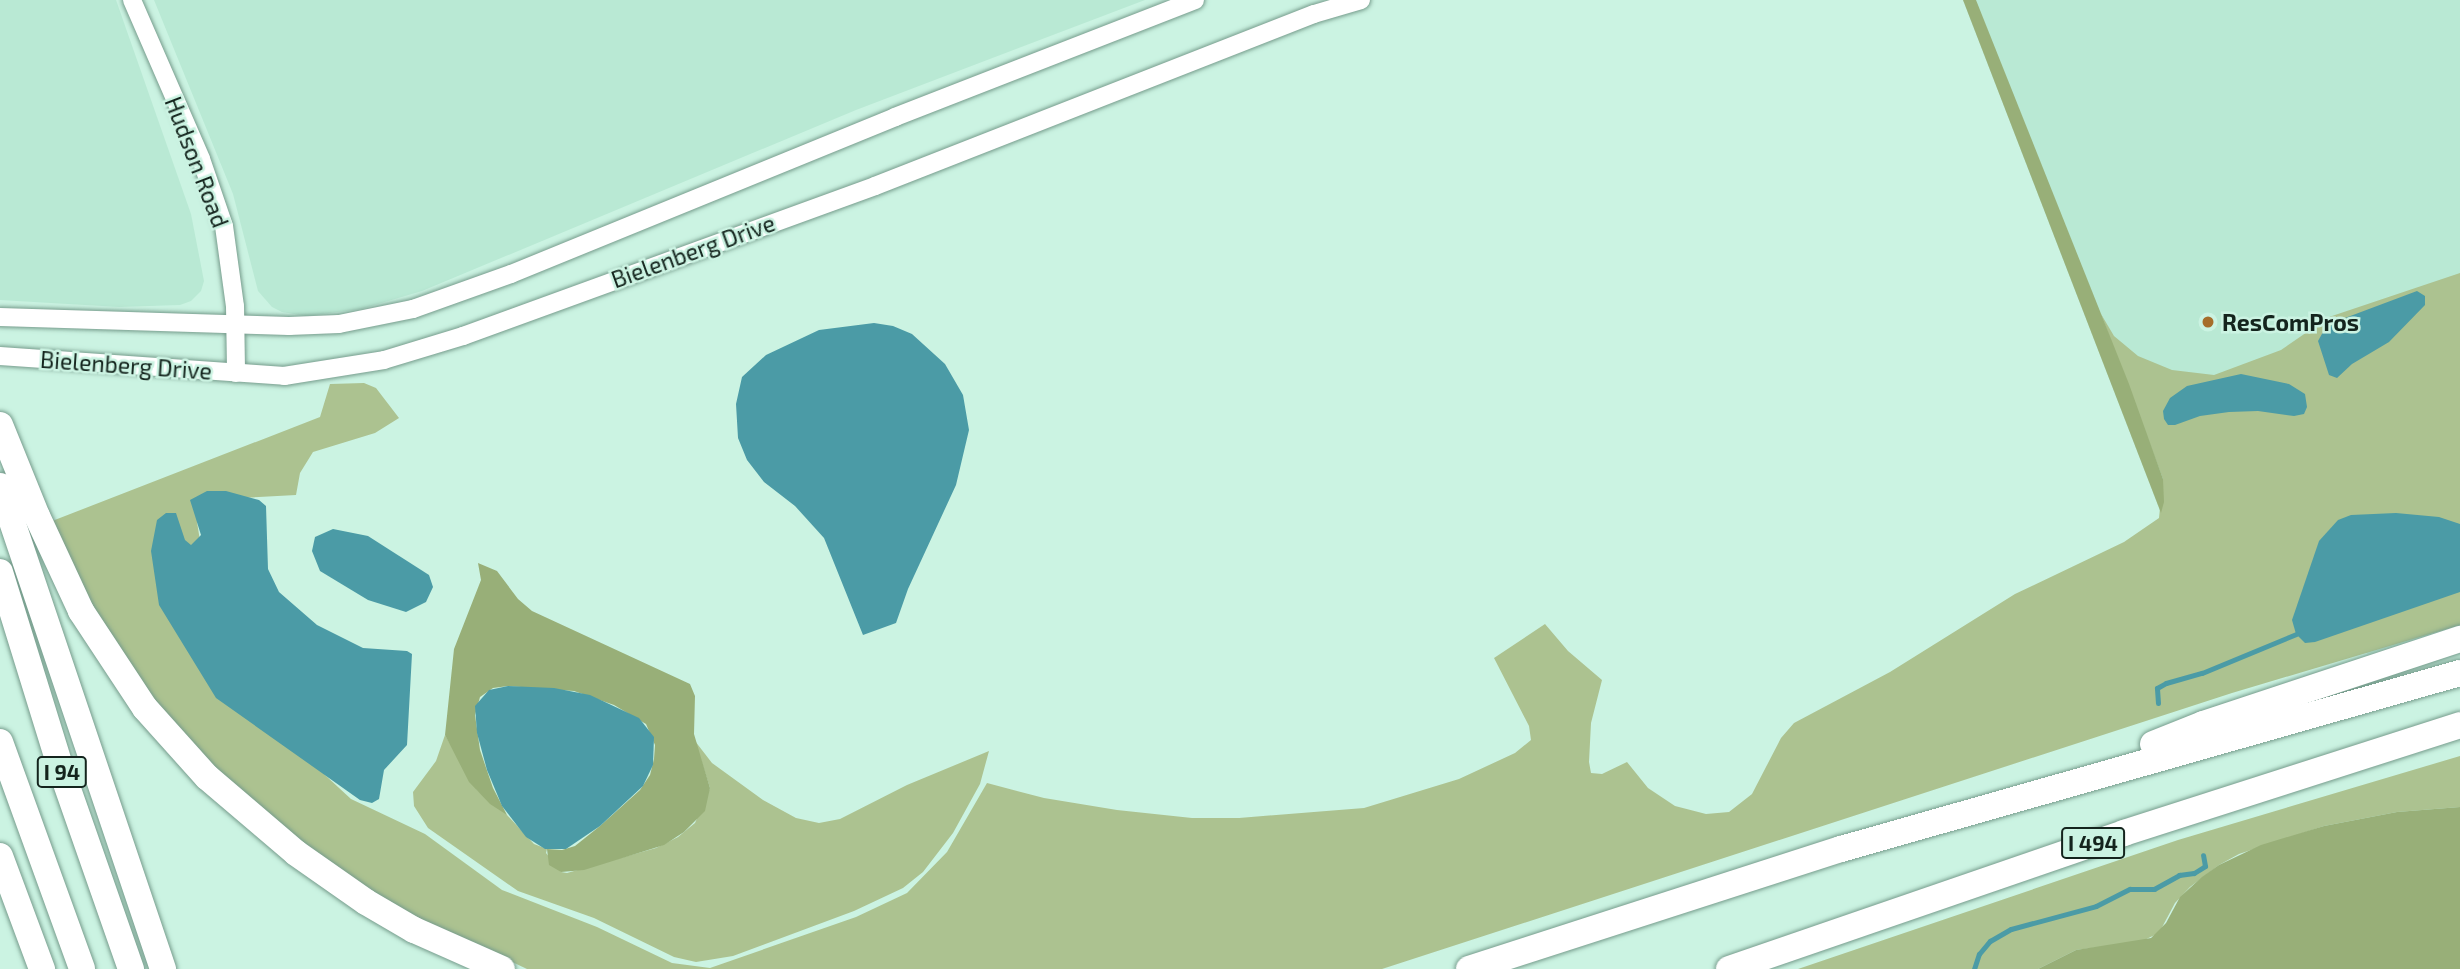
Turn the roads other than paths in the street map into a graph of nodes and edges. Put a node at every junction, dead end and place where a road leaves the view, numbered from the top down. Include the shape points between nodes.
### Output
1 (132, 0) edge
2 (1195, 0) edge
3 (1361, 0) edge
4 (0, 317) edge
5 (235, 327) junction
6 (0, 356) edge
7 (236, 373) junction
8 (0, 425) edge
9 (0, 486) edge
10 (0, 572) edge
11 (2460, 639) edge
12 (2460, 673) edge
13 (2460, 725) edge
14 (0, 742) edge
15 (2016, 800) junction
16 (0, 856) edge
17 (1530, 949) junction
18 (42, 969) edge
19 (82, 969) edge
20 (131, 969) edge
21 (163, 969) edge
22 (502, 969) edge
23 (1446, 969) edge
24 (1469, 969) edge
25 (1729, 969) edge

1 - 5 street, Hudson Road via 201,159 224,226
2 - 5 street, Bielenberg Drive via 444,299 380,318 339,324
3 - 7 street, Bielenberg Drive via 1314,14 875,186 438,345 340,369 284,376
4 - 5 street, Bielenberg Drive
5 - 7 street, Hudson Road
6 - 7 street, Bielenberg Drive
8 - 22 highway via 82,611 145,708 198,768 296,853 366,902 414,930
9 - 21 highway
10 - 20 highway, I 94 via 62,772
11 - 15 highway via 2203,724
12 - 15 highway
13 - 25 highway, I 494 via 2124,832
14 - 19 highway, I 94
15 - 17 highway via 1841,849
16 - 18 highway
17 - 23 highway
17 - 24 highway

